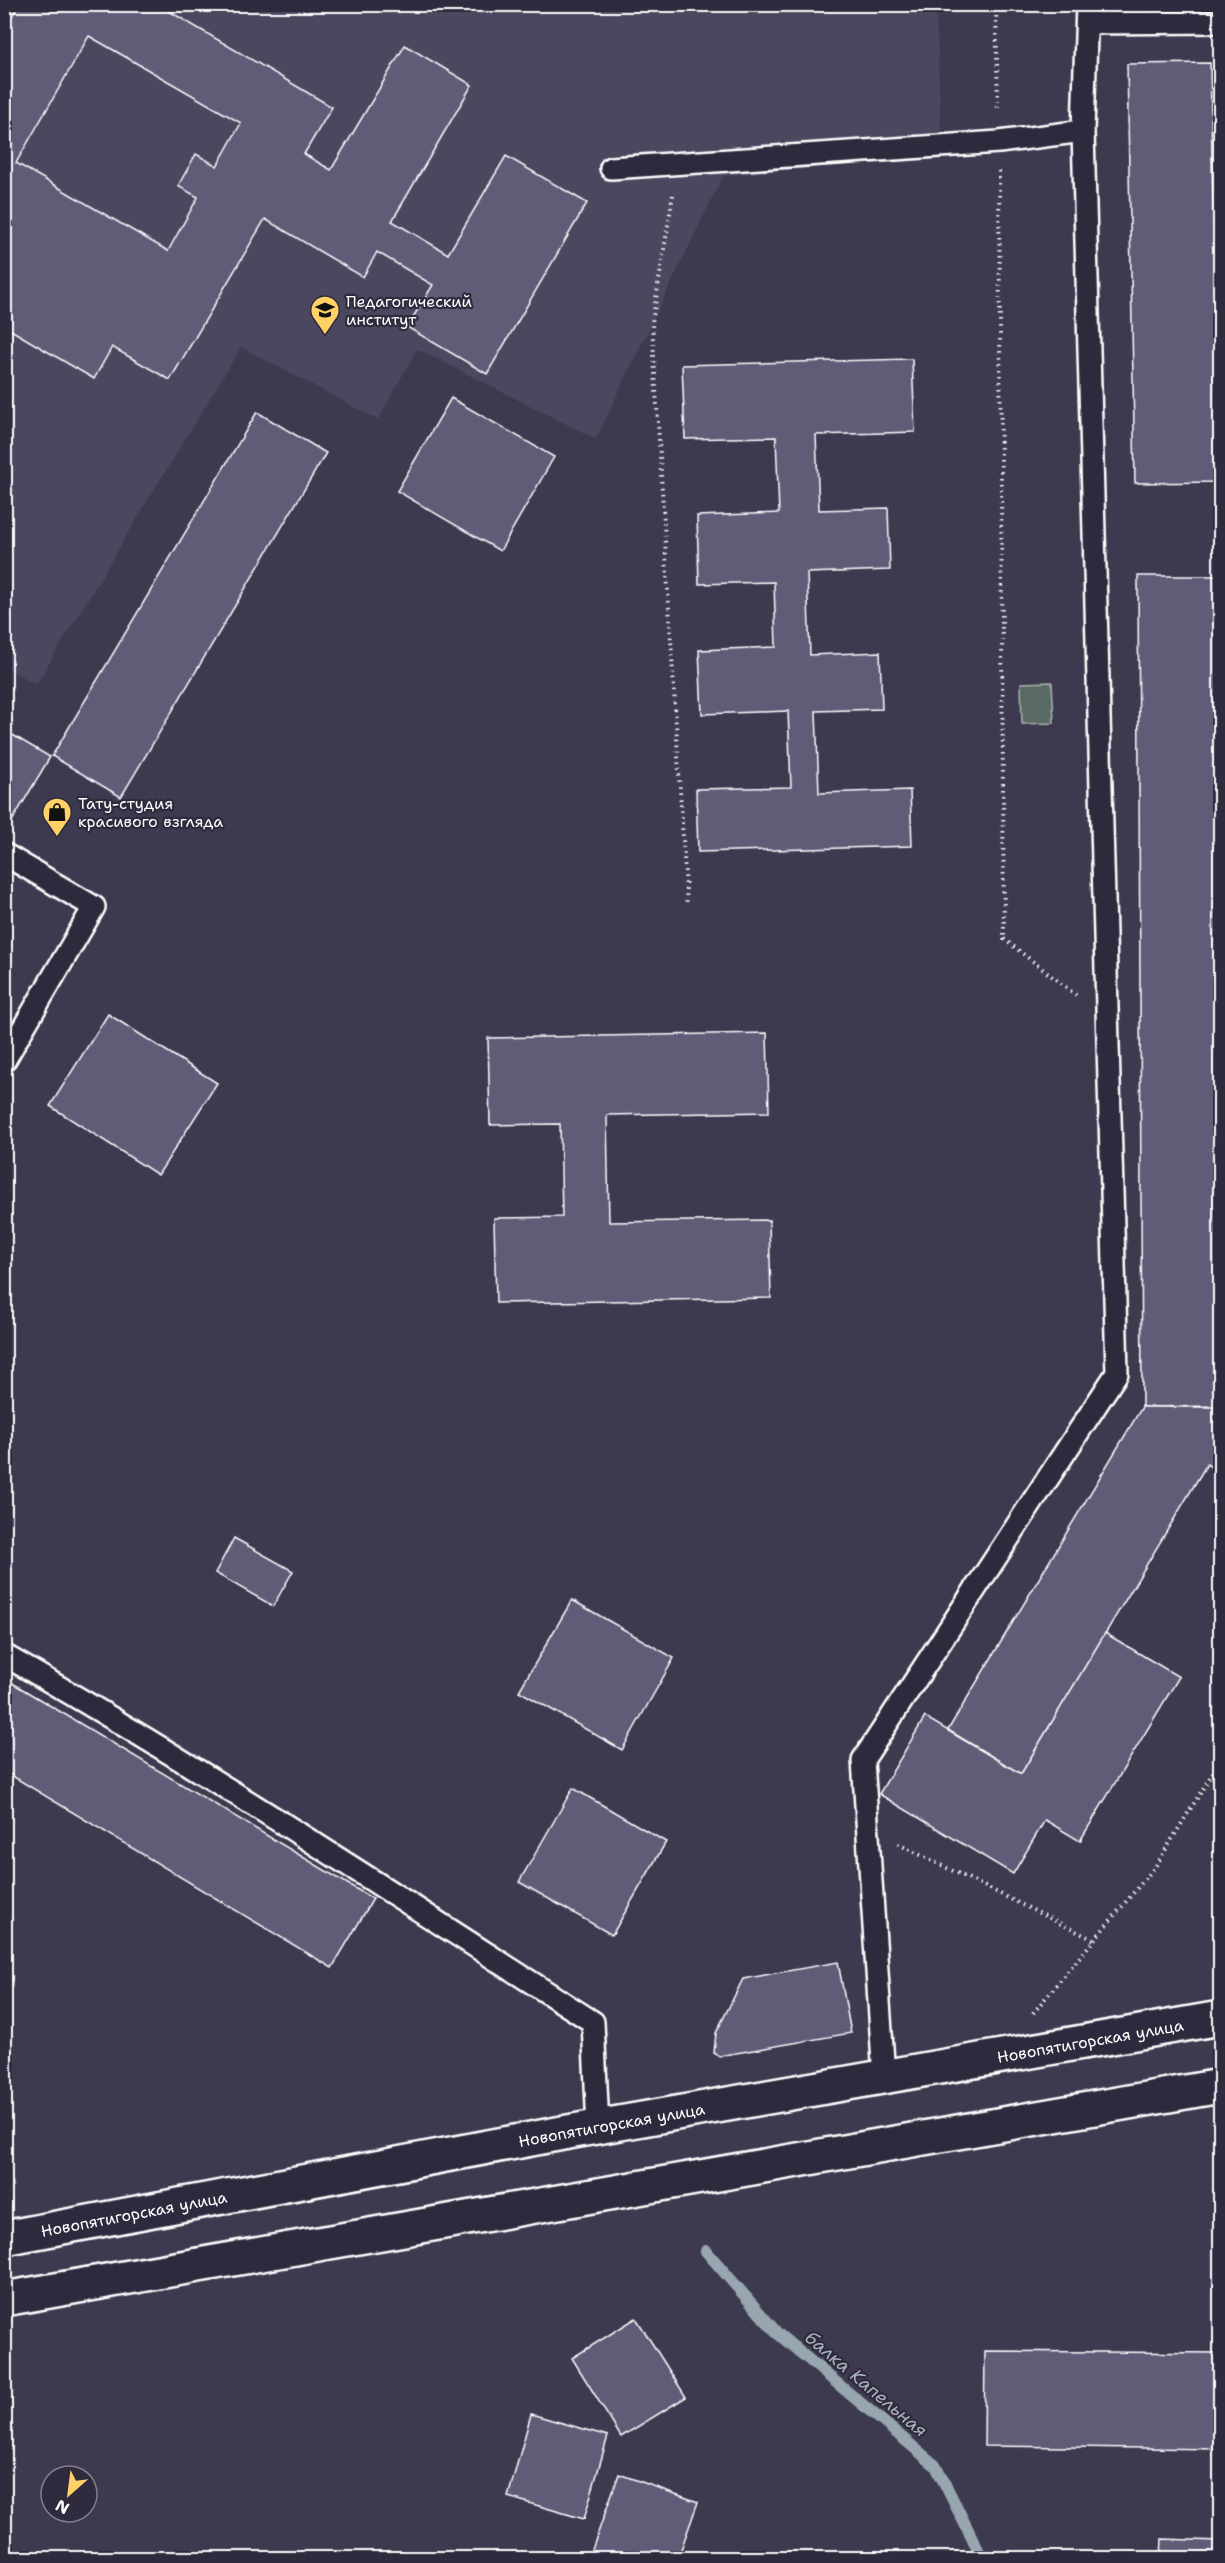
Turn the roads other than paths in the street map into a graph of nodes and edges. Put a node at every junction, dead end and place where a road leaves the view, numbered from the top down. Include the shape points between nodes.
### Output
1 (1087, 14) edge
2 (1221, 22) edge
3 (1083, 131) junction
4 (610, 168) dead end
5 (4, 854) edge
6 (4, 1061) edge
7 (4, 1655) edge
8 (1221, 2018) edge
9 (884, 2077) junction
10 (1221, 2086) edge
11 (598, 2127) junction
12 (4, 2238) edge
13 (4, 2300) edge

1 - 2 lane
1 - 3 lane
3 - 4 lane via 999,141
3 - 9 lane via 1117,1373 863,1760
5 - 6 lane via 94,907
7 - 11 lane via 111,1716 377,1881 593,2022
8 - 9 street, Новопятигорская улица
9 - 11 street, Новопятигорская улица
10 - 13 street
11 - 12 street, Новопятигорская улица

